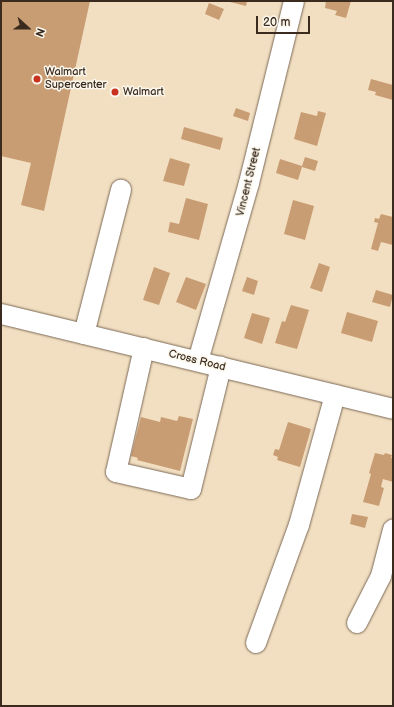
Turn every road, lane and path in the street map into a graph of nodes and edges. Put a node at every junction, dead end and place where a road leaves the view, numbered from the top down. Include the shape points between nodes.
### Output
1 (294, 1) edge
2 (121, 190) dead end
3 (1, 314) edge
4 (84, 334) junction
5 (144, 348) junction
6 (198, 362) junction
7 (221, 367) junction
8 (335, 395) junction
9 (393, 409) edge
10 (393, 531) edge
11 (386, 584) edge
12 (357, 623) dead end
13 (256, 643) dead end

1 - 6 street, Vincent Street via 249,183
2 - 4 street
3 - 4 street, Cross Road
4 - 5 street, Cross Road
5 - 6 street, Cross Road
5 - 7 street via 116,472 191,489
6 - 7 street, Cross Road
7 - 8 street, Cross Road
8 - 9 street, Cross Road
8 - 13 street via 299,525
10 - 11 street
11 - 12 street

